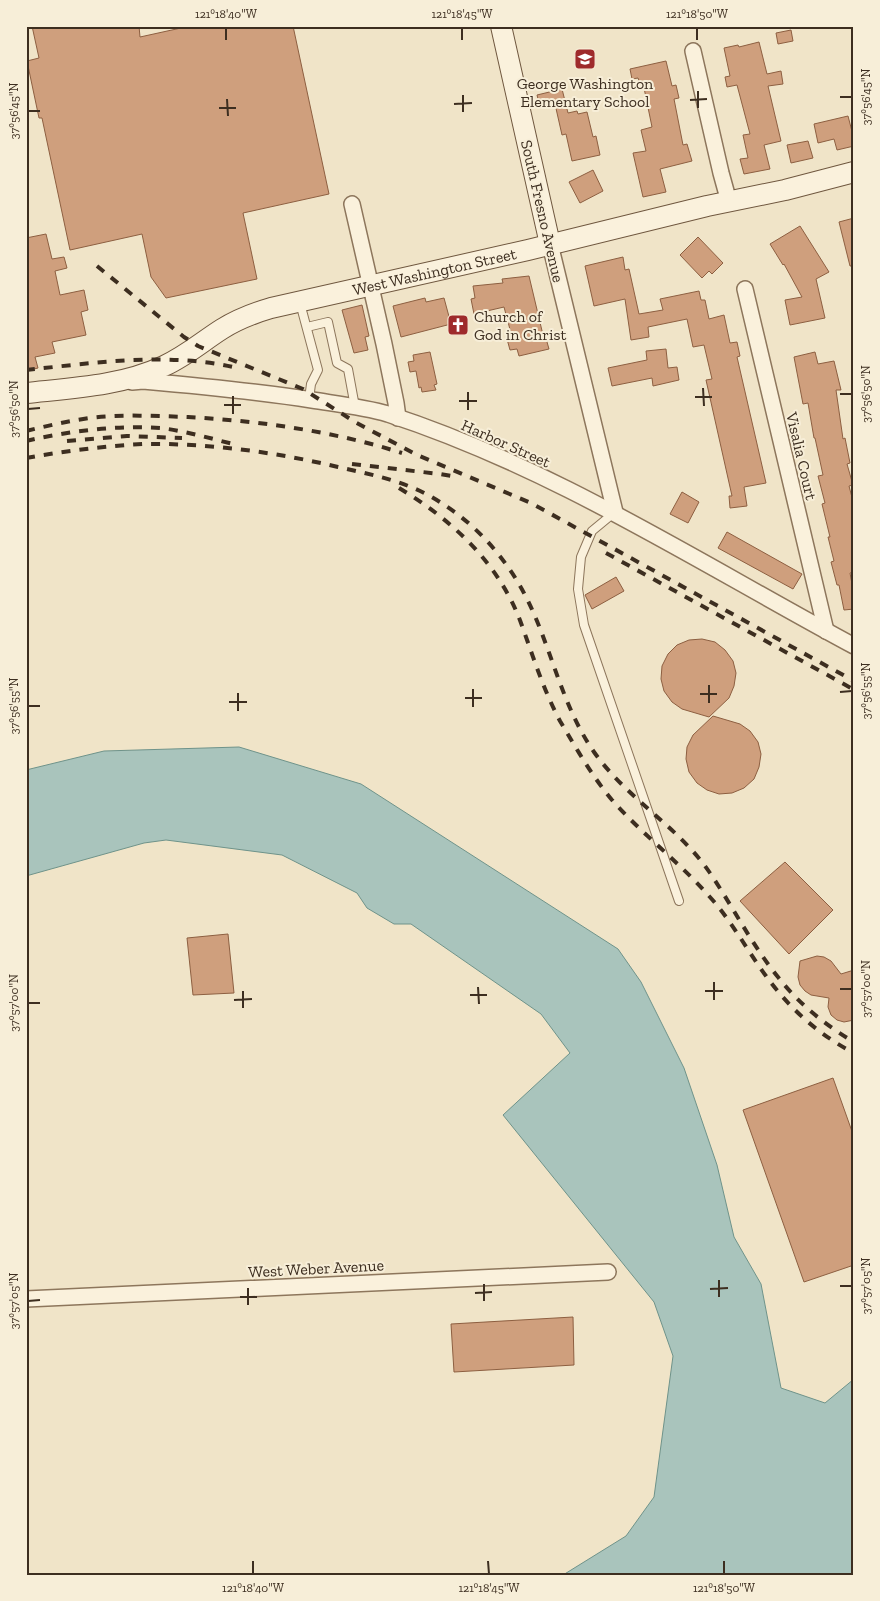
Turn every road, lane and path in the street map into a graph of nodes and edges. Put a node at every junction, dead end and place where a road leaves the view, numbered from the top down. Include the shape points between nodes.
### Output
1 (501, 26) edge
2 (693, 51) dead end
3 (854, 172) edge
4 (729, 202) junction
5 (352, 204) dead end
6 (550, 244) junction
7 (370, 285) junction
8 (745, 289) dead end
9 (299, 301) junction
10 (307, 327) junction
11 (108, 383) junction
12 (26, 393) edge
13 (309, 399) junction
14 (355, 407) junction
15 (398, 418) junction
16 (615, 512) junction
17 (826, 631) junction
18 (854, 646) edge
19 (679, 901) dead end
20 (608, 1272) dead end
21 (26, 1299) edge

1 - 6 street, South Fresno Avenue
2 - 4 street
3 - 4 street, West Washington Street
4 - 6 street, West Washington Street
5 - 7 street
6 - 7 street, West Washington Street
6 - 16 street, South Fresno Avenue
7 - 9 street, West Washington Street
7 - 15 street
8 - 17 street, Visalia Court
9 - 10 lane
9 - 11 street, West Washington Street via 244,317 163,366
10 - 13 lane via 318,370 311,384
10 - 14 lane via 328,322 337,363 348,369
11 - 12 street, West Washington Street
11 - 13 street, Harbor Street via 144,381 220,387
13 - 14 street, Harbor Street
14 - 15 street, Harbor Street
15 - 16 street, Harbor Street via 454,438
16 - 17 street, Harbor Street
16 - 19 lane via 592,530 581,557 578,589 584,625
17 - 18 street, Harbor Street
20 - 21 street, West Weber Avenue

